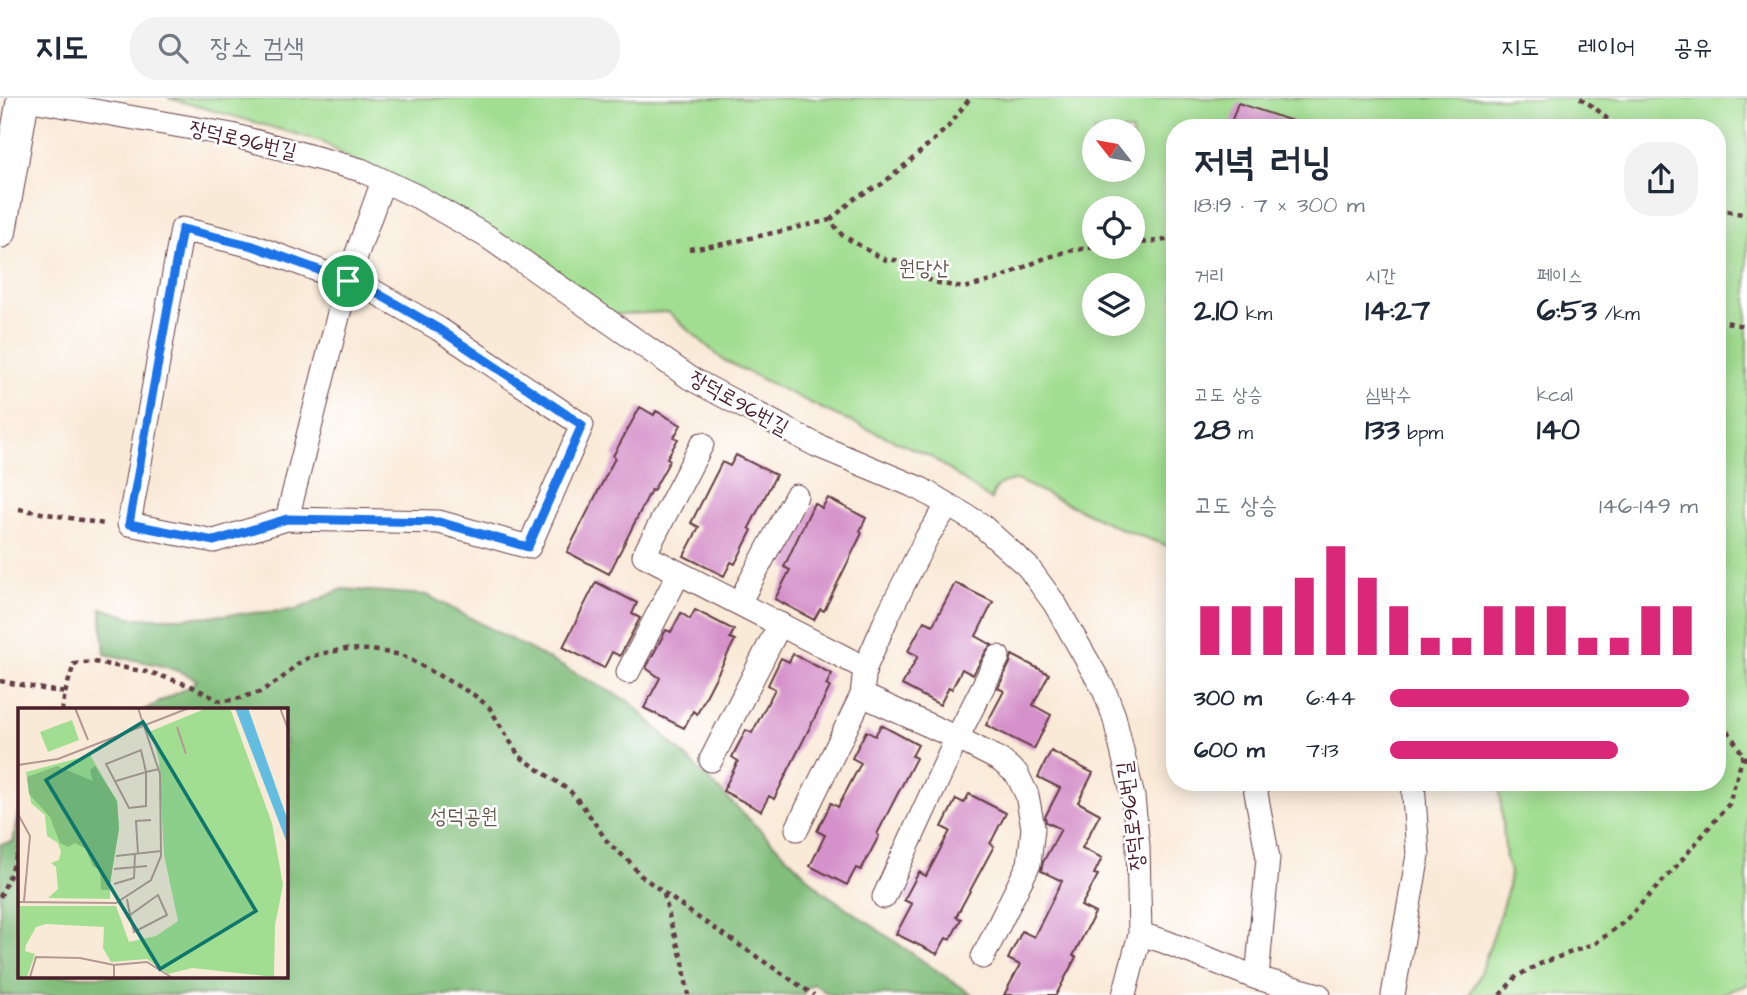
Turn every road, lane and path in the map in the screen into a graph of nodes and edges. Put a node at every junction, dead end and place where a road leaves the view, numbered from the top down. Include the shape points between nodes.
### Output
1 (22, 98) edge
2 (970, 98) edge
3 (1580, 98) edge
4 (1606, 119) edge
5 (383, 181) junction
6 (1726, 211) edge
7 (1747, 215) edge
8 (830, 220) junction
9 (0, 232) edge
10 (1166, 240) edge
11 (1145, 242) edge
12 (690, 249) dead end
13 (1082, 249) edge
14 (348, 281) junction
15 (1726, 322) edge
16 (1747, 327) edge
17 (702, 444) dead end
18 (796, 496) dead end
19 (948, 505) junction
20 (19, 509) dead end
21 (287, 519) junction
22 (129, 524) junction
23 (680, 573) junction
24 (739, 603) junction
25 (780, 624) junction
26 (998, 657) dead end
27 (865, 668) junction
28 (628, 672) dead end
29 (0, 681) edge
30 (65, 693) junction
31 (862, 695) junction
32 (62, 708) edge
33 (1726, 727) edge
34 (957, 738) junction
35 (1746, 756) edge
36 (711, 760) dead end
37 (1256, 791) edge
38 (1414, 791) edge
39 (797, 829) dead end
40 (18, 852) edge
41 (664, 892) junction
42 (0, 897) edge
43 (884, 897) dead end
44 (1140, 934) junction
45 (983, 957) dead end
46 (1258, 978) junction
47 (688, 995) edge
48 (814, 995) edge
49 (1124, 995) edge
50 (1319, 995) edge
51 (1393, 995) edge
52 (1500, 995) edge

1 - 5 street, 장덕로96번길 via 232,135 361,170
1 - 9 main road
2 - 8 path via 948,127 910,161
3 - 4 path
5 - 14 street
5 - 19 street, 장덕로96번길 via 488,237 690,378 816,445
6 - 7 path
8 - 12 path
8 - 13 path via 842,235 874,254 896,260 933,282 964,288
10 - 11 path
14 - 21 street
14 - 21 street via 439,329 582,425 528,547 439,522
14 - 22 street via 253,246 182,229
15 - 16 path
17 - 23 street via 644,555
18 - 24 street
19 - 27 street via 888,615
19 - 44 street, 장덕로96번길 via 980,524 1028,567 1055,604 1104,690 1133,797
20 - 22 path via 115,527
21 - 22 street via 214,541
23 - 24 street
23 - 28 street
24 - 25 street
25 - 27 street
25 - 36 street
26 - 34 street
27 - 31 street
29 - 30 path
30 - 32 path
30 - 41 path via 74,664 94,662 152,673 220,701 260,692 297,664 320,654 346,649 401,655 489,707 519,756 570,792 609,844
31 - 34 street
31 - 39 street
33 - 35 path
34 - 43 street
34 - 45 street via 1017,774 1027,795 1033,828 1029,864
35 - 52 path via 1729,804 1624,922 1596,943 1517,976
37 - 46 street via 1268,858
38 - 51 street via 1418,855
40 - 42 path
41 - 47 path
41 - 48 path
44 - 46 street
44 - 49 street, 장덕로96번길
46 - 50 street

